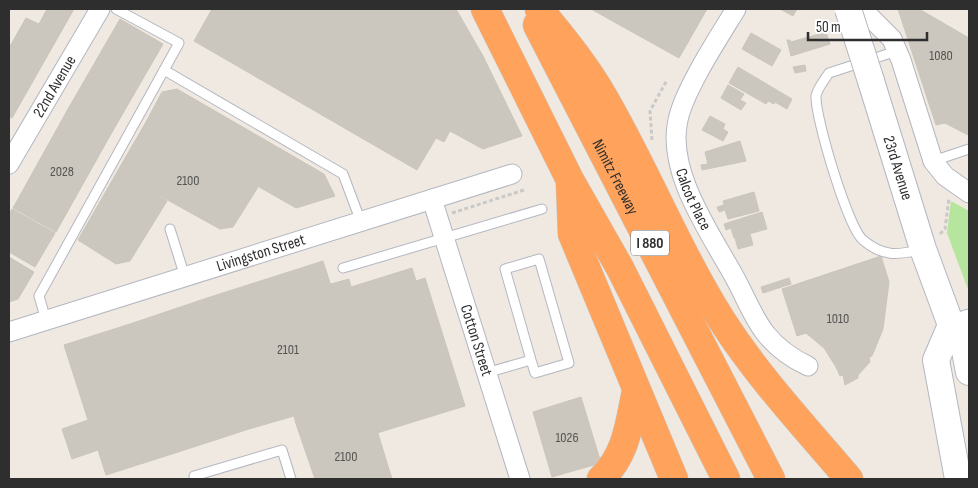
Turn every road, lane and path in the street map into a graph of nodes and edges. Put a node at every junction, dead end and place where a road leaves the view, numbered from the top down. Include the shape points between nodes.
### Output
1 (100, 9) edge
2 (116, 9) edge
3 (485, 9) edge
4 (528, 9) edge
5 (539, 9) edge
6 (736, 9) edge
7 (848, 9) edge
8 (862, 9) edge
9 (897, 51) junction
10 (164, 70) junction
11 (667, 80) dead end
12 (653, 149) dead end
13 (969, 149) edge
14 (933, 160) junction
15 (9, 164) edge
16 (512, 174) dead end
17 (570, 180) junction
18 (962, 188) edge
19 (524, 190) dead end
20 (432, 199) junction
21 (542, 209) dead end
22 (438, 218) junction
23 (361, 222) junction
24 (170, 229) dead end
25 (444, 238) junction
26 (923, 249) junction
27 (343, 268) dead end
28 (185, 277) junction
29 (46, 320) junction
30 (963, 327) edge
31 (9, 332) edge
32 (532, 360) junction
33 (808, 366) dead end
34 (969, 372) edge
35 (486, 373) junction
36 (636, 391) junction
37 (195, 479) edge
38 (291, 479) edge
39 (520, 479) edge
40 (601, 479) edge
41 (674, 479) edge
42 (726, 479) edge
43 (771, 479) edge
44 (849, 479) edge
45 (958, 479) edge

1 - 15 street, 22nd Avenue
2 - 10 lane via 179,43
3 - 17 highway, I 880
4 - 43 highway, Nimitz Freeway / I 880
5 - 44 highway via 575,52 602,94 721,318 753,365
6 - 33 street, Calcot Place via 678,119 676,140 680,163 691,198 765,333 791,358
7 - 26 main road, 23rd Avenue, bridge
8 - 9 street via 892,39
9 - 14 street
9 - 26 lane via 829,73 816,96 826,145 848,216 862,240 896,256
10 - 23 lane via 343,174
10 - 29 lane via 38,296
11 - 12 path via 650,111
13 - 14 lane
14 - 18 street
16 - 20 street, Livingston Street
17 - 36 highway via 572,234
17 - 42 highway, I 880 via 620,268
18 - 26 path via 946,206 945,229
19 - 22 path
20 - 22 street, Cotton Street
20 - 23 street, Livingston Street
21 - 25 lane
22 - 25 street, Cotton Street
23 - 28 street, Livingston Street
24 - 28 lane
25 - 27 lane
25 - 35 street, Cotton Street
26 - 30 main road, 23rd Avenue
28 - 29 street, Livingston Street
29 - 31 street, Livingston Street
30 - 34 main road, 23rd Avenue
30 - 45 main road via 936,360
32 - 32 lane via 505,269 539,259 569,363 535,373
32 - 35 lane
35 - 39 street, Cotton Street
36 - 40 highway via 626,442 619,458
36 - 41 highway
37 - 38 lane via 194,476 282,450

